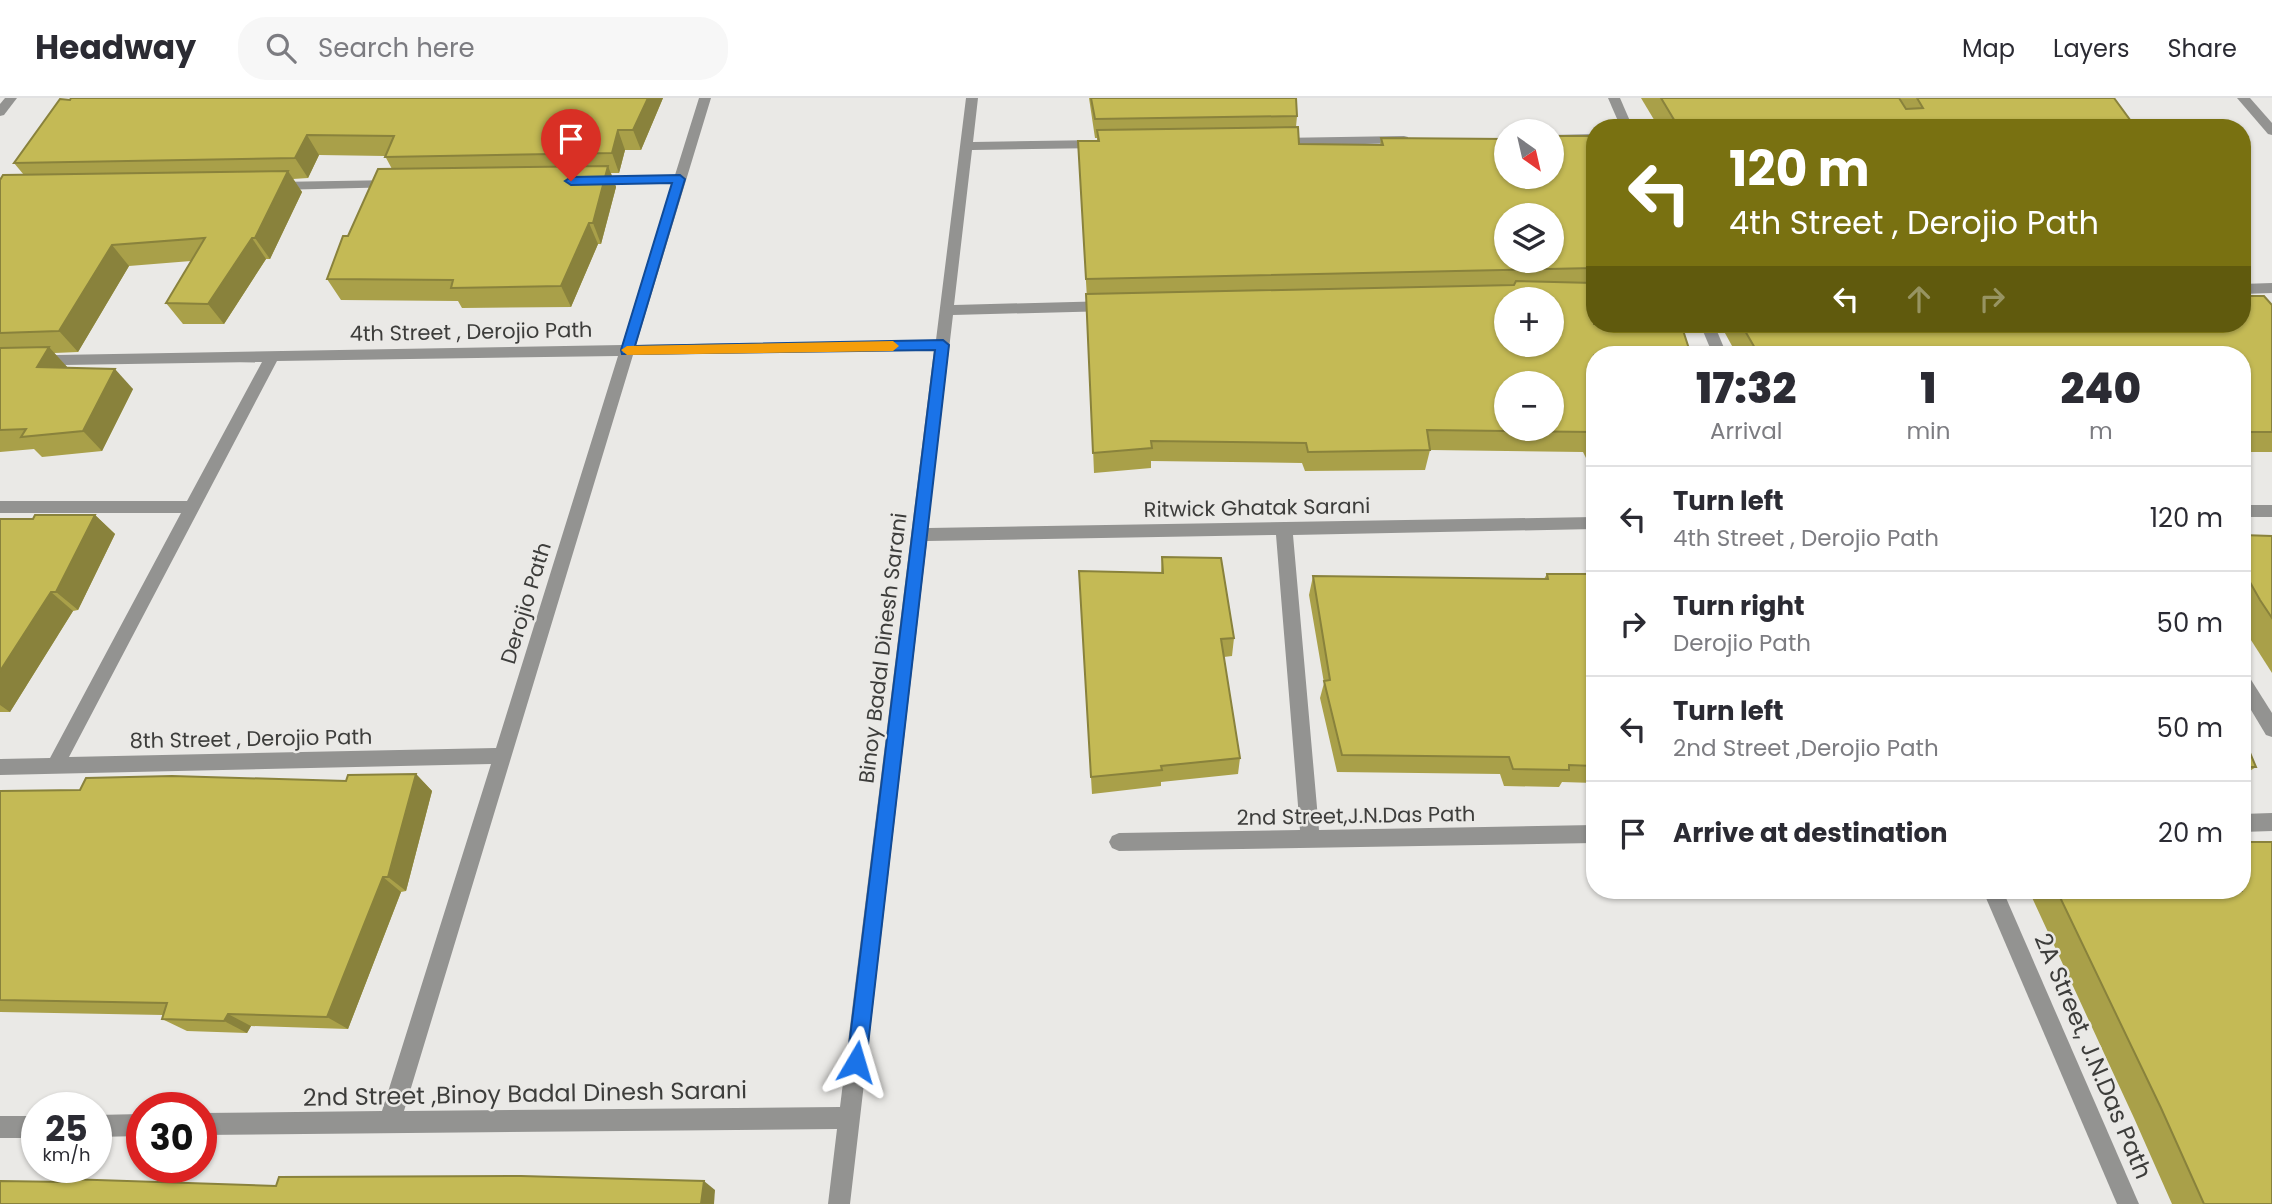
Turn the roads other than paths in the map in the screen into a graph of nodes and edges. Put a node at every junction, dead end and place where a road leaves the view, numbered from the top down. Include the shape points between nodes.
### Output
1 (11, 98) edge
2 (705, 98) edge
3 (972, 98) edge
4 (1614, 98) edge
5 (2243, 98) edge
6 (0, 112) edge
7 (1622, 119) edge
8 (2272, 131) edge
9 (1586, 138) edge
10 (1564, 139) edge
11 (1424, 140) edge
12 (1258, 142) edge
13 (1119, 144) edge
14 (967, 146) junction
15 (680, 179) junction
16 (582, 181) edge
17 (416, 184) edge
18 (264, 186) edge
19 (2272, 288) edge
20 (2251, 289) edge
21 (1124, 305) edge
22 (947, 310) junction
23 (943, 345) junction
24 (627, 350) junction
25 (272, 356) junction
26 (0, 361) edge
27 (192, 507) junction
28 (0, 508) edge
29 (2251, 511) edge
30 (2272, 511) edge
31 (1586, 523) edge
32 (1284, 528) junction
33 (920, 535) junction
34 (2251, 695) edge
35 (2272, 729) edge
36 (502, 756) junction
37 (55, 766) junction
38 (0, 767) edge
39 (2272, 822) edge
40 (2251, 823) edge
41 (1586, 834) edge
42 (1310, 839) junction
43 (1119, 842) dead end
44 (1996, 899) edge
45 (849, 1118) junction
46 (390, 1121) junction
47 (217, 1124) edge
48 (0, 1127) edge
49 (21, 1127) edge
50 (839, 1204) edge
51 (2128, 1204) edge

1 - 6 street
2 - 15 street, Derojio Path
3 - 14 street, Binoy Badal Dinesh Sarani
4 - 7 street
5 - 8 street
9 - 10 street
11 - 12 street
13 - 14 street
14 - 22 street, Binoy Badal Dinesh Sarani
15 - 16 street
15 - 24 street, Derojio Path
17 - 18 street
19 - 20 street
21 - 22 street
22 - 23 street, Binoy Badal Dinesh Sarani
23 - 24 street, 4th Street , Derojio Path
23 - 33 street, Binoy Badal Dinesh Sarani
24 - 25 street, 4th Street , Derojio Path
24 - 36 street, Derojio Path
25 - 26 street, 4th Street , Derojio Path
25 - 27 street
27 - 28 street
27 - 37 street
29 - 30 street
31 - 32 street, Ritwick Ghatak Sarani
32 - 33 street, Ritwick Ghatak Sarani
32 - 42 street
33 - 45 street, Binoy Badal Dinesh Sarani
34 - 35 street
36 - 37 street, 8th Street , Derojio Path
36 - 46 street, Derojio Path
37 - 38 street, 8th Street , Derojio Path
39 - 40 street
41 - 42 street, 2nd Street,J.N.Das Path
42 - 43 street, 2nd Street,J.N.Das Path
44 - 51 street, 2A Street, J.N.Das Path
45 - 46 street, 2nd Street ,Binoy Badal Dinesh Sarani
45 - 50 street, Binoy Badal Dinesh Sarani
46 - 47 street, 2nd Street ,Binoy Badal Dinesh Sarani
48 - 49 street

